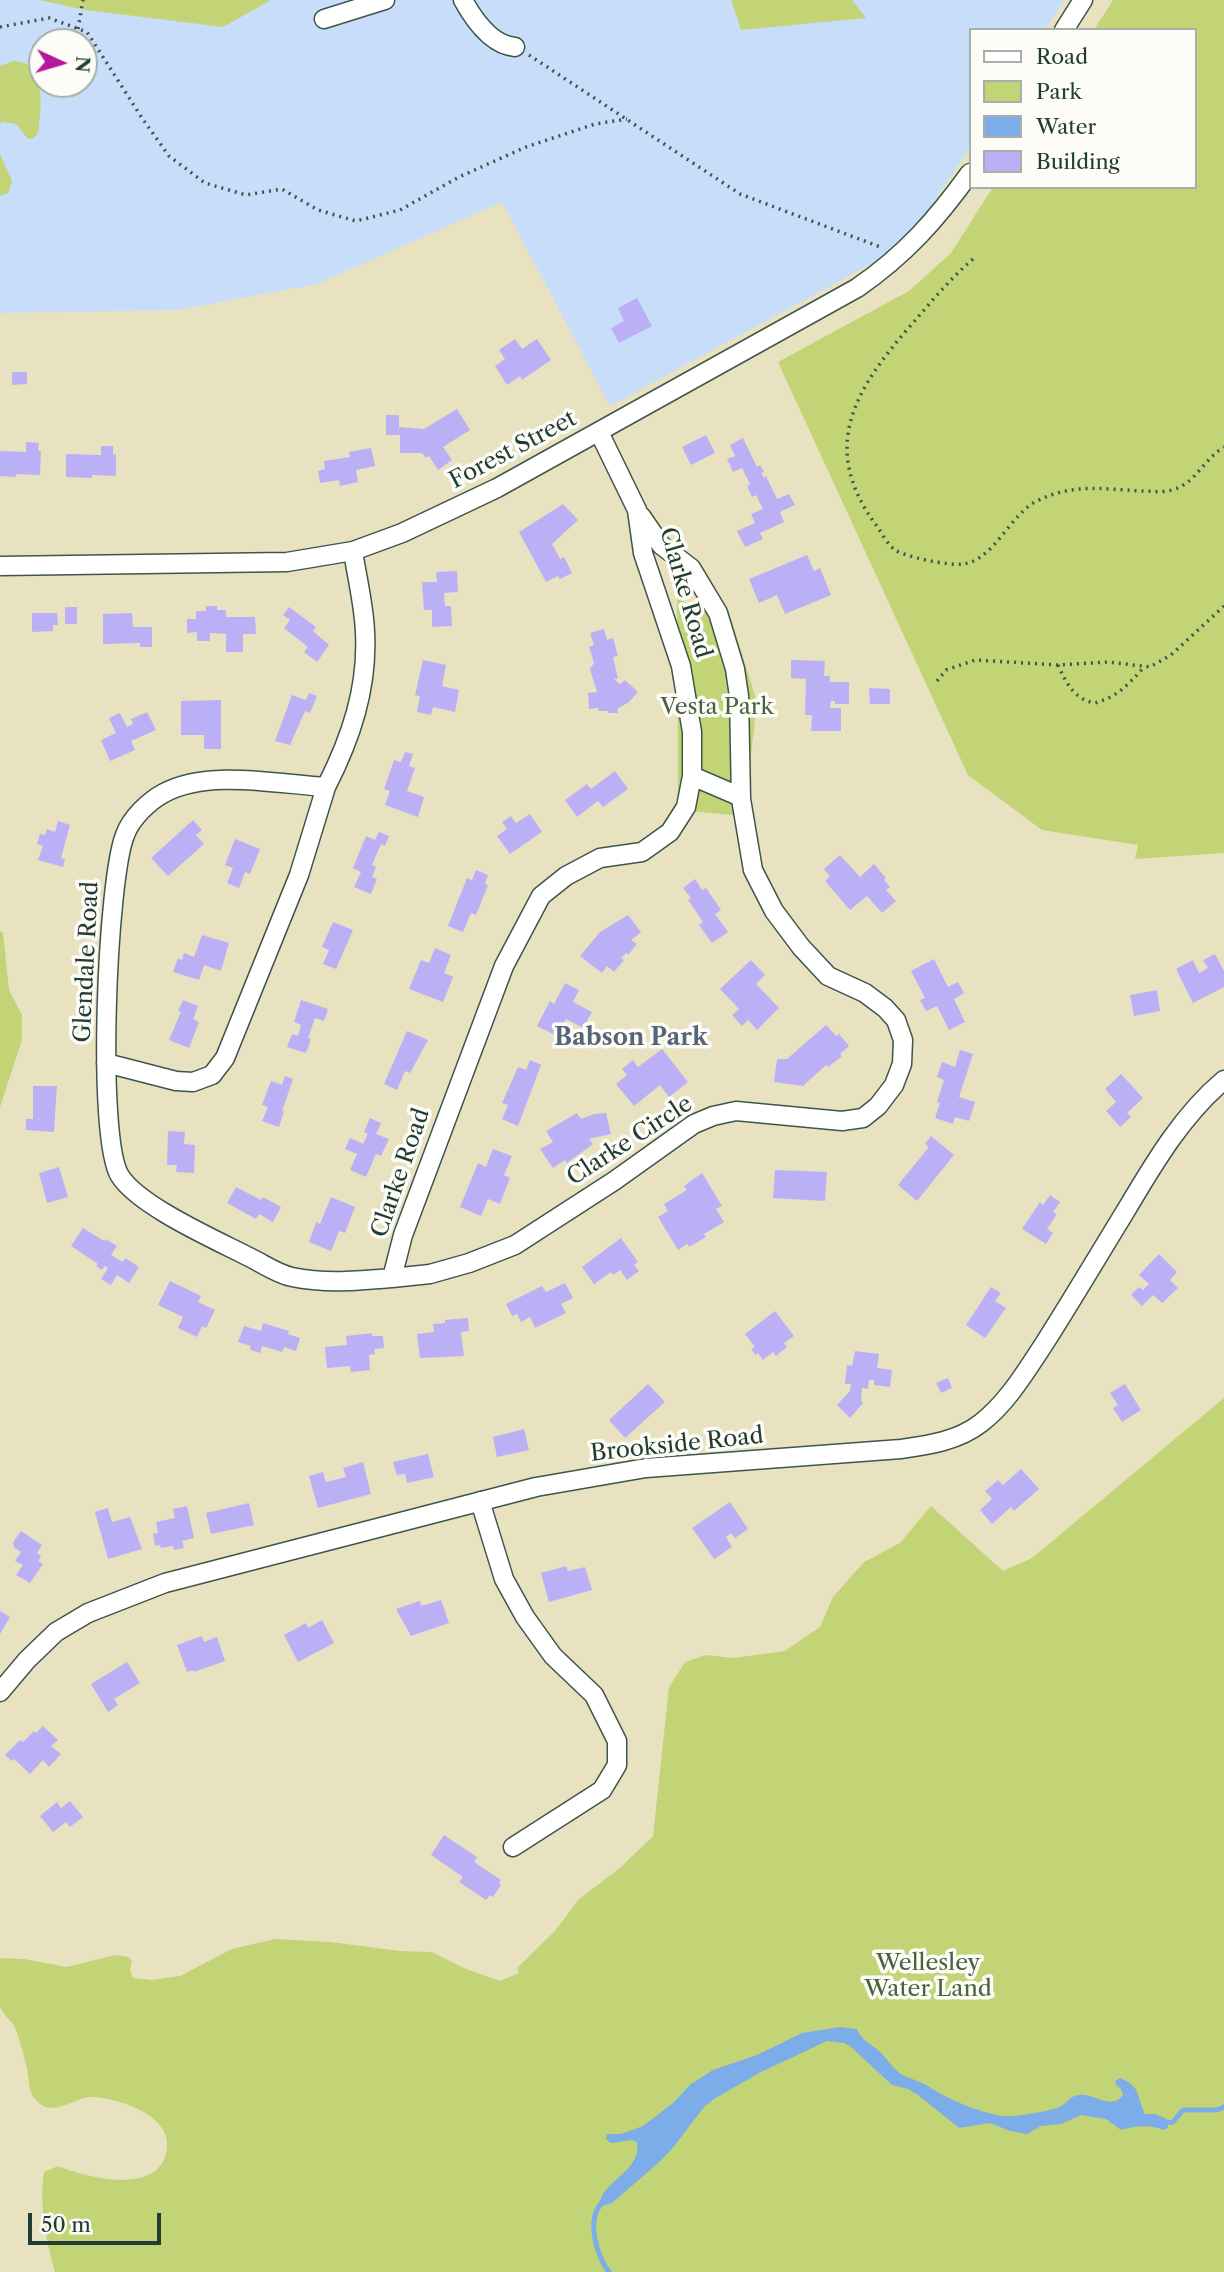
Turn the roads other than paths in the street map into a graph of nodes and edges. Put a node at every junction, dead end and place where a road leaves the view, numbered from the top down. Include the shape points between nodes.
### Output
1 (385, 0) edge
2 (463, 0) edge
3 (1083, 0) edge
4 (324, 19) dead end
5 (1065, 28) edge
6 (515, 47) road end
7 (968, 176) edge
8 (599, 432) junction
9 (637, 510) junction
10 (353, 551) junction
11 (0, 566) edge
12 (692, 776) junction
13 (326, 787) junction
14 (741, 797) junction
15 (106, 1063) junction
16 (1224, 1080) edge
17 (392, 1278) junction
18 (480, 1501) junction
19 (0, 1692) edge
20 (513, 1847) dead end

1 - 4 street
2 - 6 street via 475,21 505,46
3 - 5 street
7 - 8 street, Forest Street via 931,223 883,270 831,304
8 - 9 street, Clarke Road
8 - 10 street, Forest Street via 469,502
9 - 12 street, Clarke Road via 643,553 681,666 692,732
9 - 14 street, Clarke Circle via 661,545 691,568 718,614 739,696
10 - 11 street, Forest Street via 287,562
10 - 13 street, Glendale Road via 366,668 343,754
12 - 14 street
12 - 17 street, Clarke Road via 686,807 670,832 642,852 600,858 541,896 504,966 408,1223
13 - 15 street, Glendale Road via 299,875 225,1058 212,1075 193,1082 176,1081
13 - 15 street, Glendale Road via 197,780 163,793 138,814 125,832 118,860 110,925
14 - 17 street, Clarke Circle via 753,870 774,911 828,976 866,993 896,1020 904,1040 894,1085 863,1118 842,1121 736,1111 713,1116 694,1124 515,1245 430,1274
15 - 17 street via 110,1138 119,1175 141,1197 178,1221 289,1277 327,1282
16 - 18 street, Brookside Road via 1202,1100 1163,1151 1016,1386 981,1423 957,1437 901,1450 646,1468
18 - 19 street, Brookside Road via 165,1583 98,1609 56,1632
18 - 20 street via 504,1578 525,1616 553,1656 594,1695 617,1741 617,1765 602,1790

